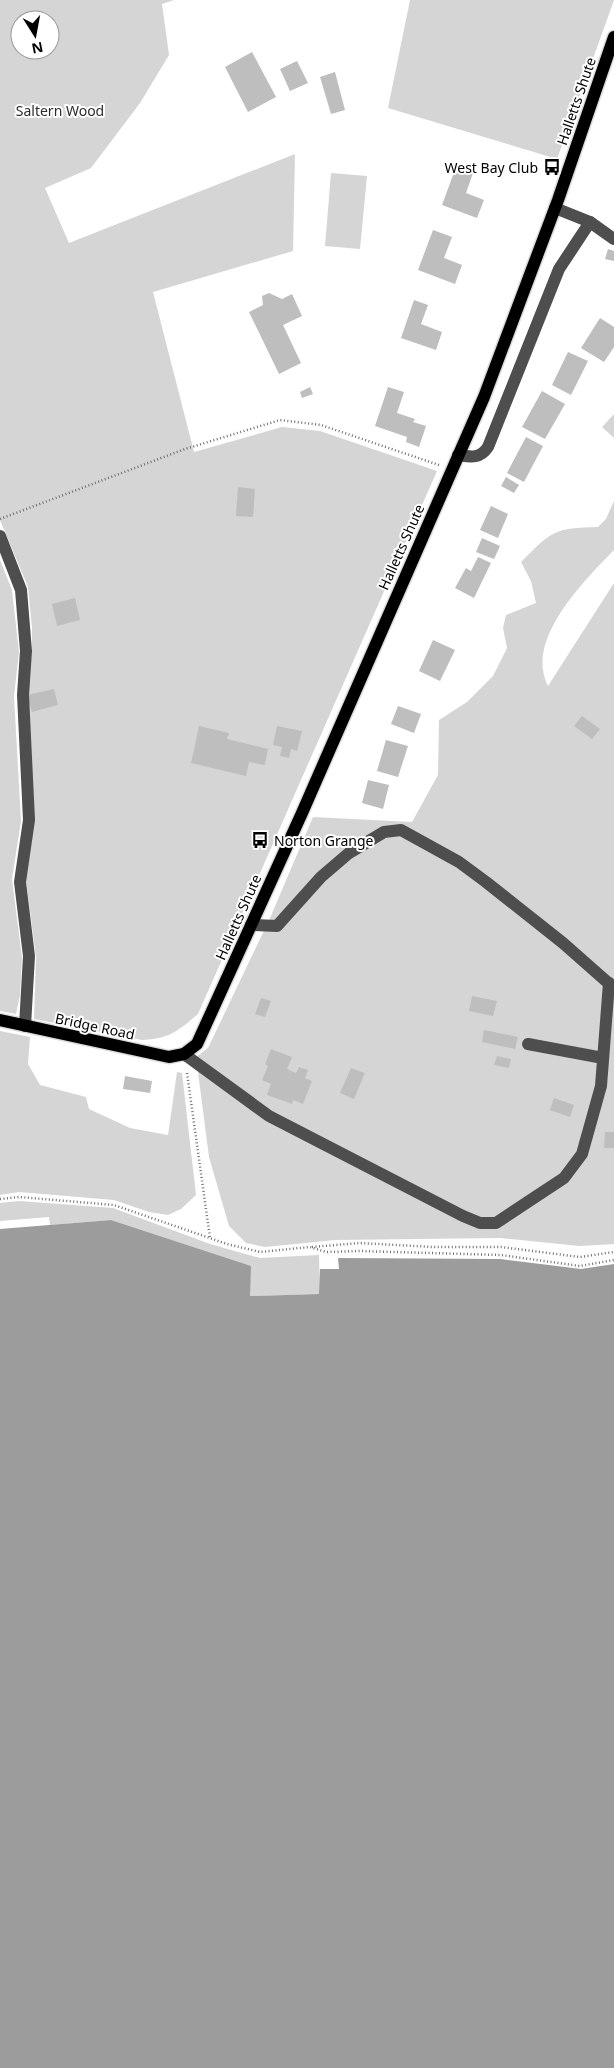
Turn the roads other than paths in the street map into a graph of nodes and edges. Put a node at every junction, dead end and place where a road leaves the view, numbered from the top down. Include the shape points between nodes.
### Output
1 (614, 37) edge
2 (555, 208) junction
3 (590, 222) junction
4 (614, 240) edge
5 (458, 455) junction
6 (0, 536) edge
7 (251, 924) junction
8 (611, 986) edge
9 (0, 1020) edge
10 (25, 1026) junction
11 (528, 1044) dead end
12 (184, 1054) junction
13 (603, 1058) junction

1 - 2 main road, Halletts Shute
2 - 3 street
2 - 5 main road, Halletts Shute via 484,397
3 - 4 street
3 - 5 street via 559,269 488,447 484,454 478,456
5 - 7 main road, Halletts Shute
6 - 10 street via 20,590 26,651 23,695 29,820 20,882 29,956
7 - 8 street via 277,926 321,877 349,853 384,832 401,830 459,862 486,882
7 - 12 main road, Halletts Shute via 197,1044
8 - 13 street
9 - 10 main road, Bridge Road
10 - 12 main road, Bridge Road via 169,1057
11 - 13 street
12 - 13 street via 270,1116 480,1223 496,1223 564,1178 582,1154 601,1086

